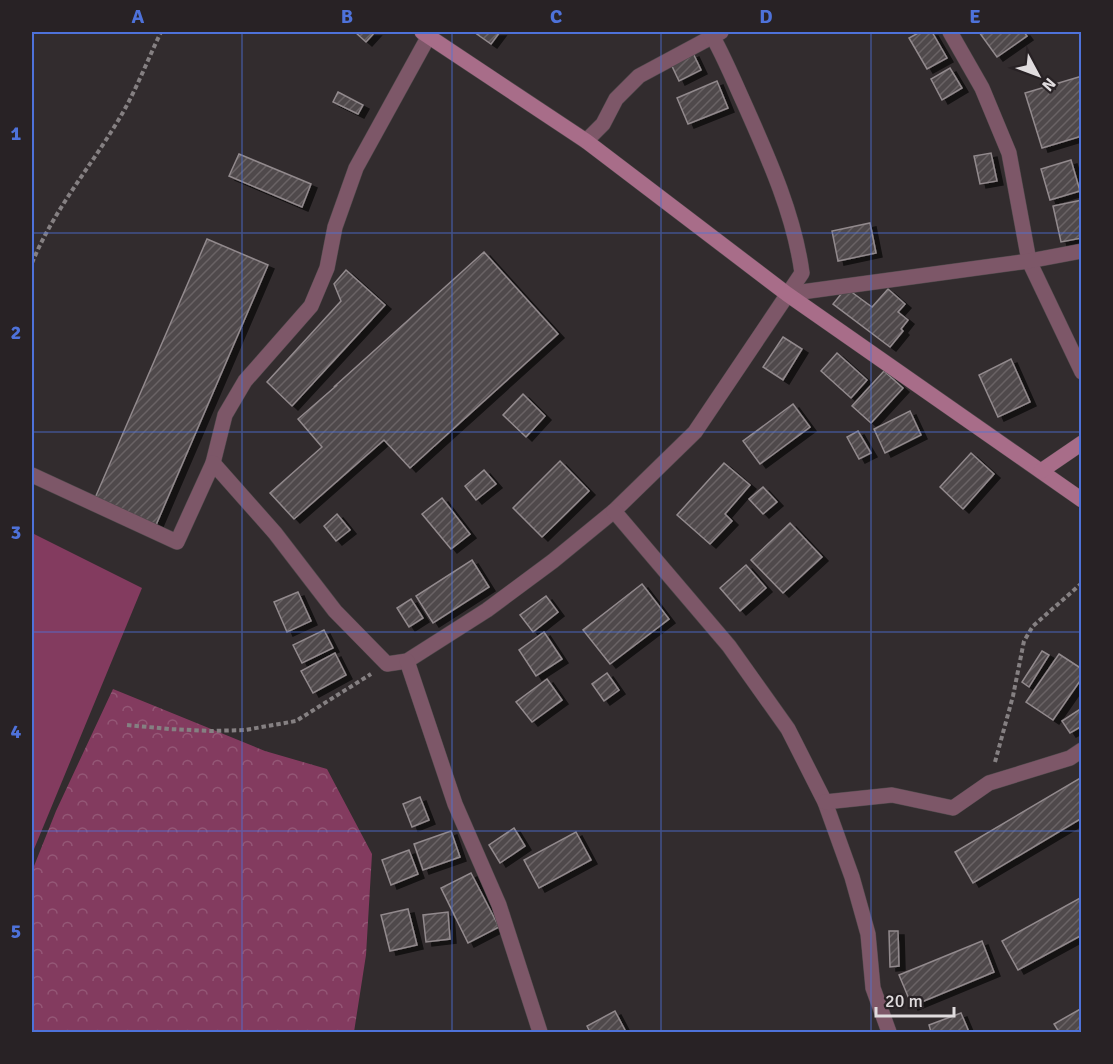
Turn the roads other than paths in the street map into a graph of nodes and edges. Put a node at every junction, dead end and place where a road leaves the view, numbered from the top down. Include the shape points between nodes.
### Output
1 (950, 32) edge
2 (427, 33) edge
3 (714, 33) edge
4 (586, 141) junction
5 (1082, 250) edge
6 (1029, 261) junction
7 (787, 294) junction
8 (1082, 372) edge
9 (1082, 443) edge
10 (213, 463) junction
11 (1041, 471) junction
12 (32, 475) edge
13 (1082, 500) edge
14 (614, 511) junction
15 (407, 661) junction
16 (1082, 750) edge
17 (825, 802) junction
18 (540, 1032) edge
19 (889, 1032) edge

1 - 6 street via 982,88 1009,153
2 - 4 street
2 - 10 street via 356,168 335,227 327,268 311,306 245,381 225,415
3 - 4 street via 639,76 616,99 603,124
3 - 7 street via 790,220 802,273
4 - 7 street
5 - 6 street
6 - 7 street
6 - 8 street
7 - 11 street
7 - 14 street via 695,432
9 - 11 street
10 - 12 street via 177,543
10 - 15 street via 275,533 334,611 387,664
11 - 13 street
14 - 15 street via 487,610
14 - 17 street via 729,646 788,729
15 - 18 street via 455,804 499,905
16 - 17 street via 1070,758 989,783 953,808 892,795
17 - 19 street via 868,934 873,988

